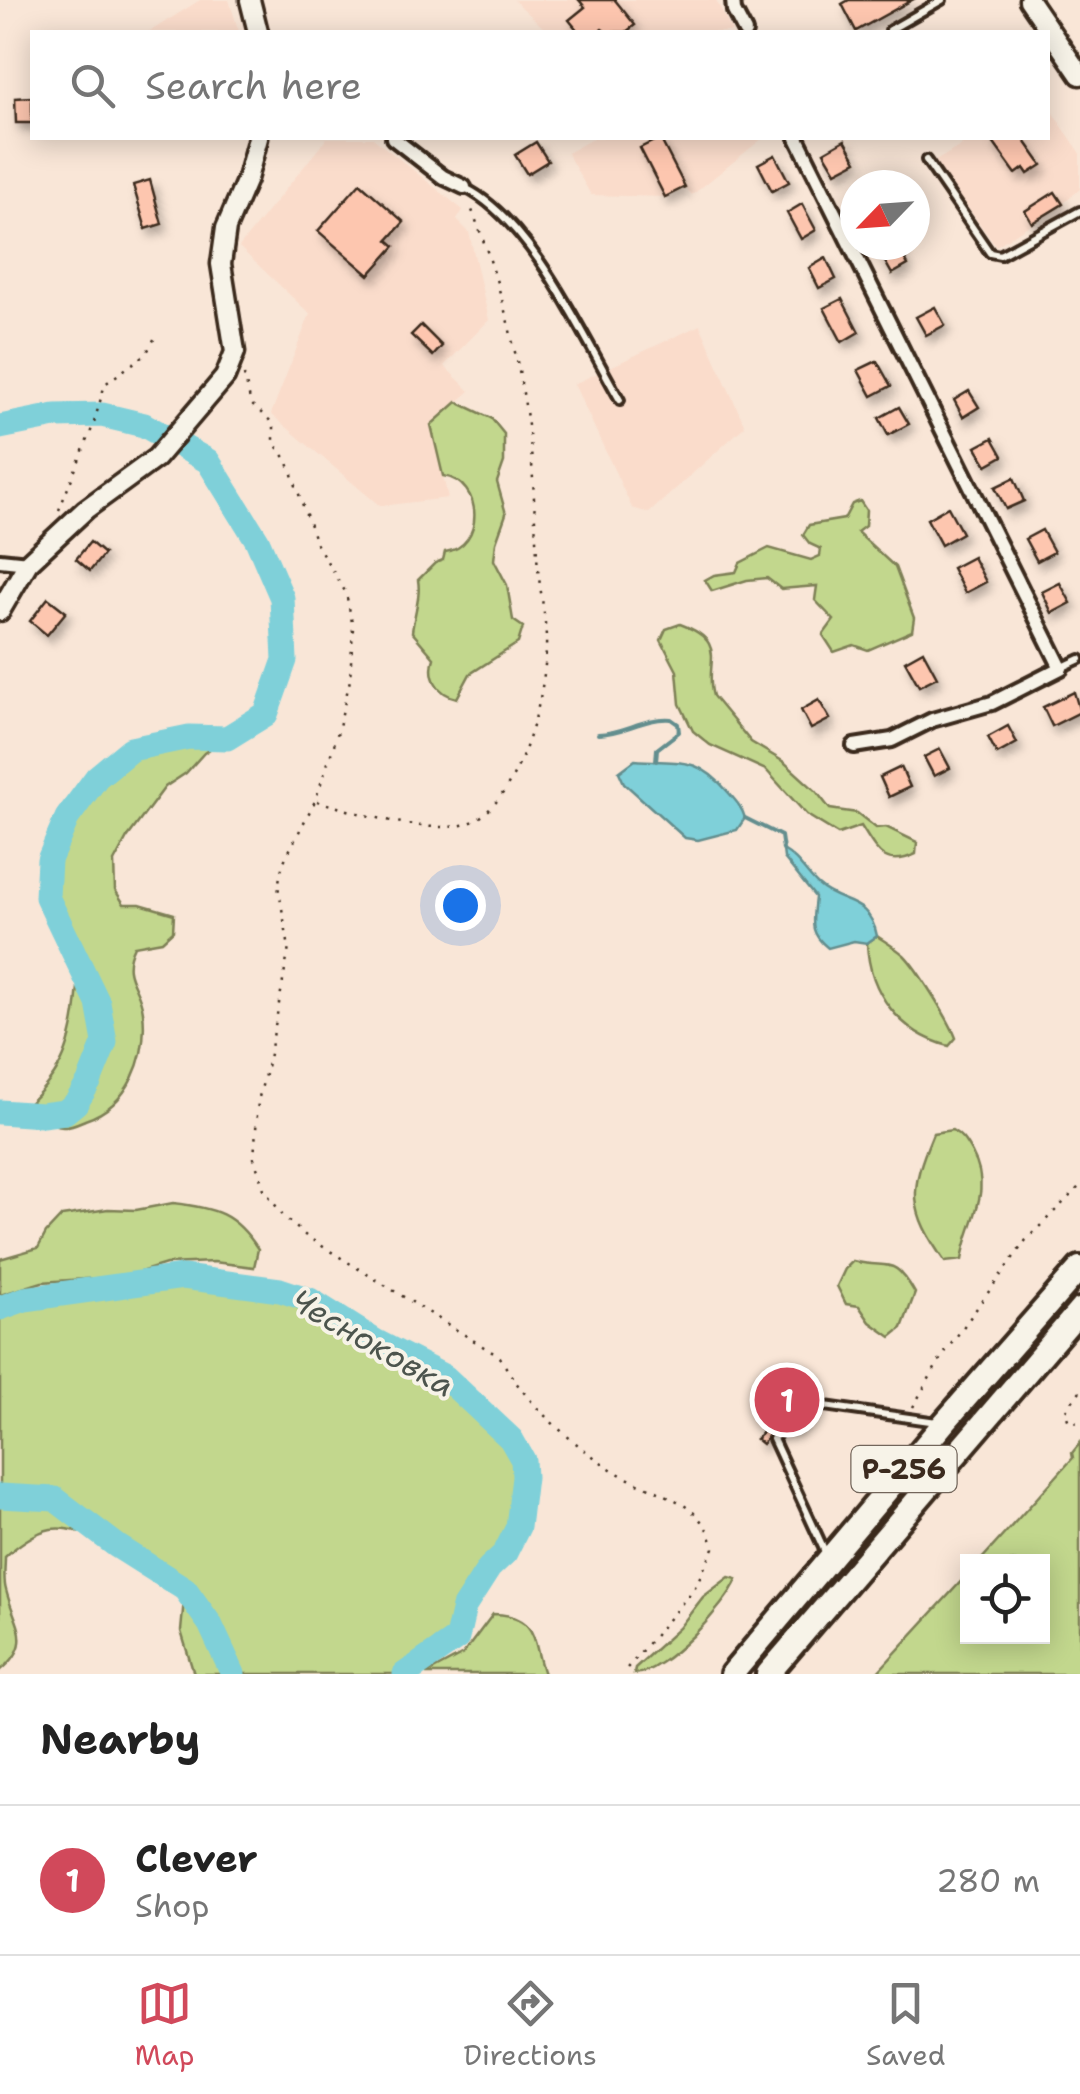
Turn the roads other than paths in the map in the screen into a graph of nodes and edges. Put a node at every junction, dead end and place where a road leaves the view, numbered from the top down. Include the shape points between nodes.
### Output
1 (250, 0) edge
2 (733, 0) edge
3 (942, 0) edge
4 (1030, 0) edge
5 (258, 30) edge
6 (743, 30) edge
7 (890, 30) dead end
8 (1080, 75) edge
9 (258, 140) edge
10 (397, 140) edge
11 (798, 140) edge
12 (926, 160) dead end
13 (464, 188) joint
14 (1080, 211) edge
15 (620, 400) dead end
16 (0, 560) edge
17 (28, 563) junction
18 (0, 611) edge
19 (1080, 659) edge
20 (1061, 668) junction
21 (854, 746) dead end
22 (1080, 1268) edge
23 (1080, 1310) edge
24 (802, 1406) dead end
25 (944, 1423) junction
26 (786, 1424) dead end
27 (828, 1558) junction
28 (732, 1674) edge
29 (768, 1674) edge

1 - 5 street
2 - 6 street
3 - 7 lane
4 - 8 street
9 - 17 street via 226,228 221,264 236,352 225,377 156,458
10 - 13 street
11 - 20 street
12 - 14 lane via 990,253 1000,255
13 - 15 lane via 533,250
16 - 17 street
17 - 18 street
19 - 20 lane
20 - 21 street via 892,740
22 - 25 highway, Р-256
23 - 29 highway, Р-256
24 - 25 lane
25 - 27 highway, Р-256
26 - 27 lane via 773,1439
27 - 28 highway, Р-256

